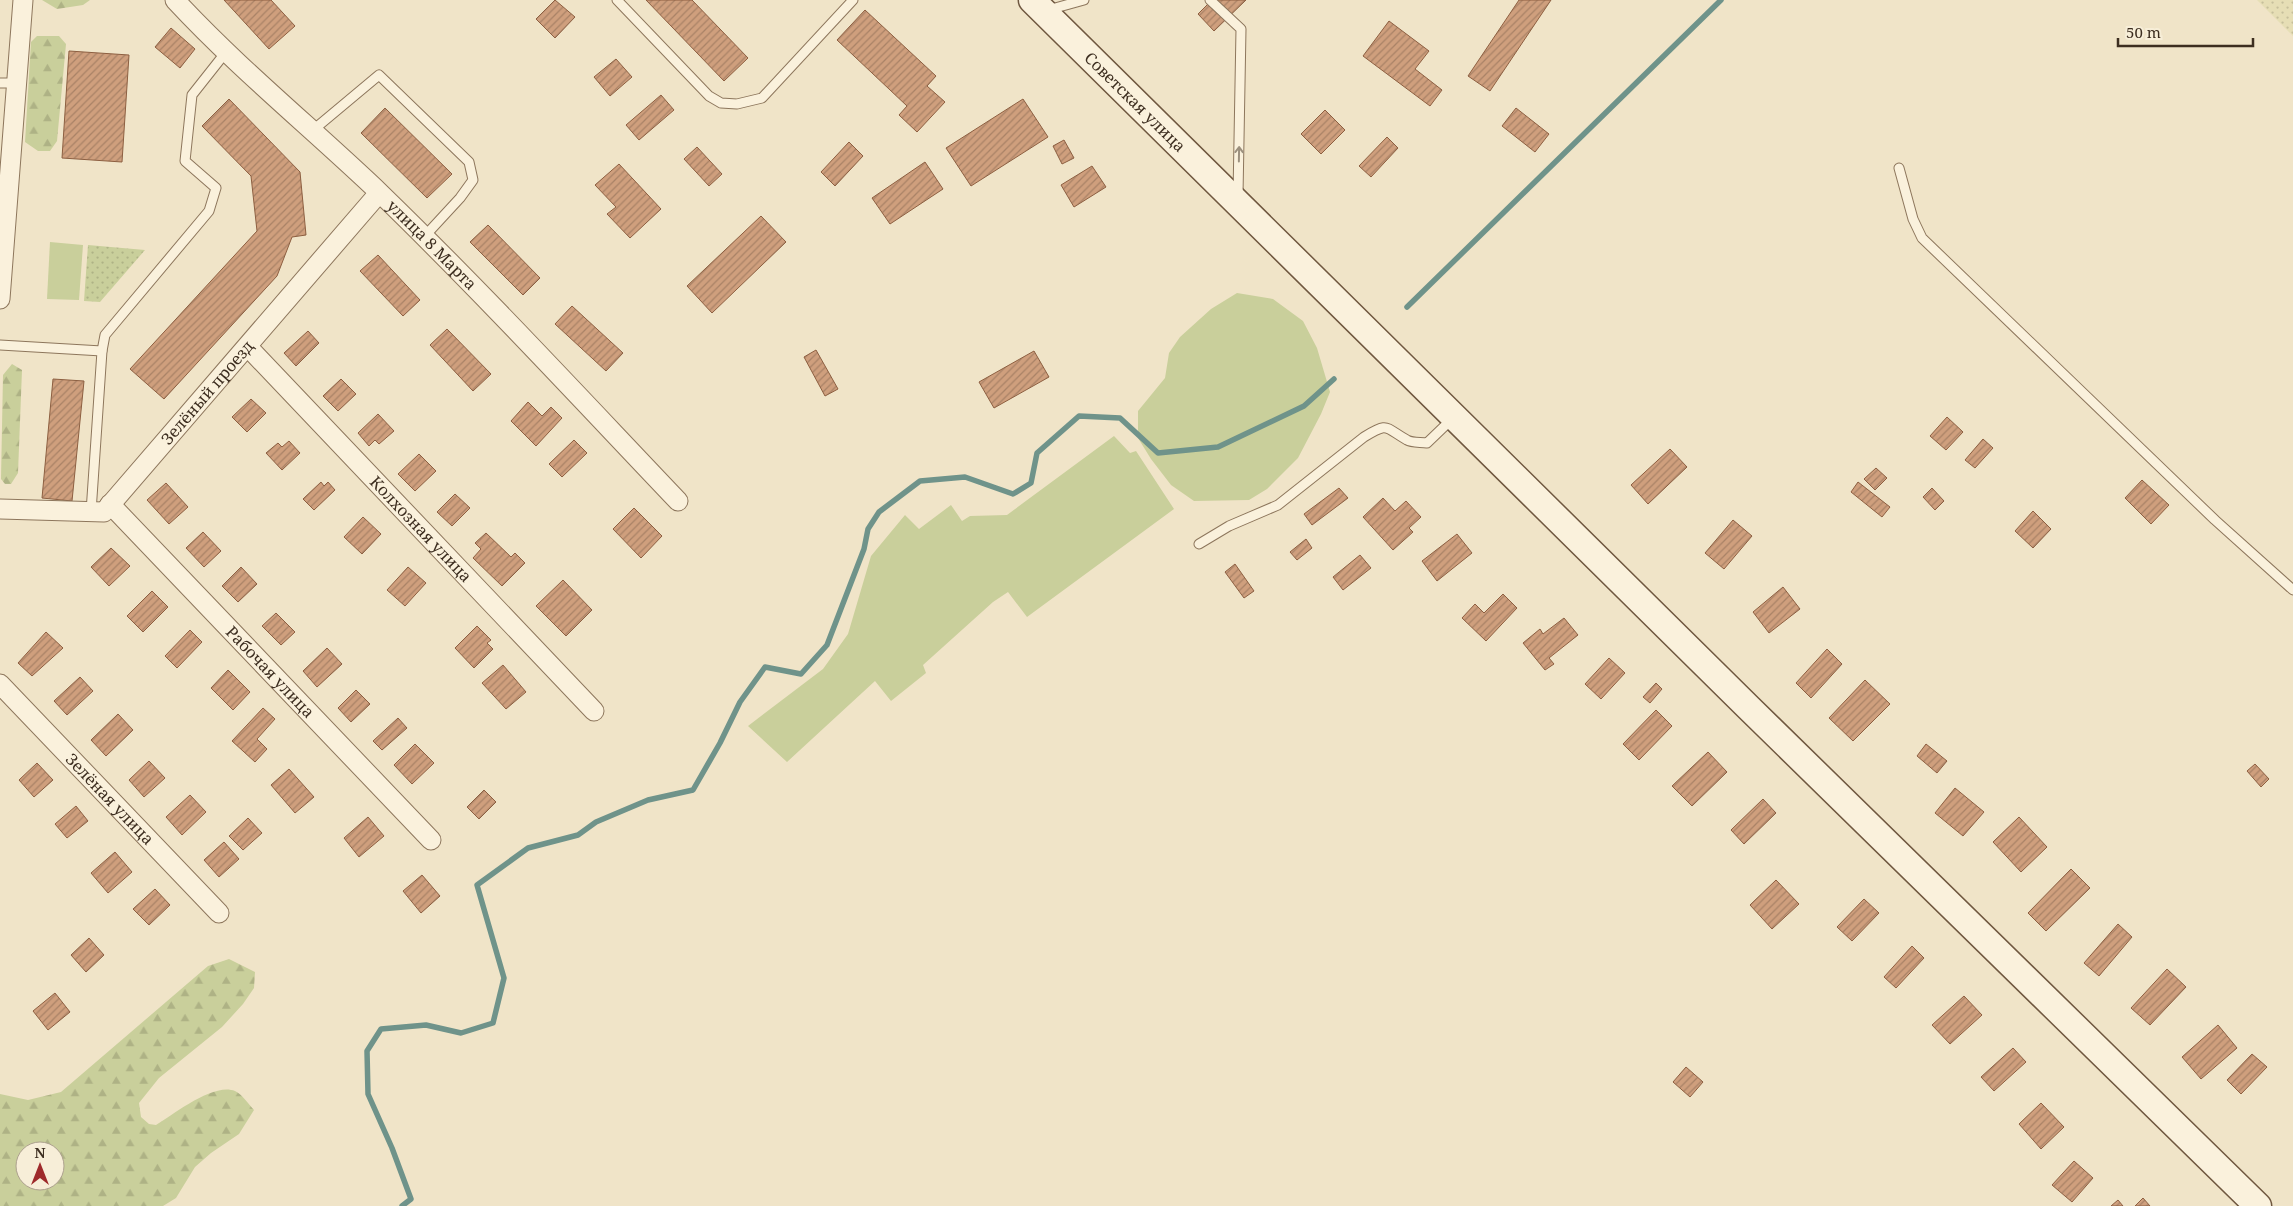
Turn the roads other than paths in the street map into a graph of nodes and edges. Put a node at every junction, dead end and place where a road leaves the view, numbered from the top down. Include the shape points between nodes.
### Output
1 (23, 0) edge
2 (175, 0) edge
3 (617, 0) edge
4 (853, 0) edge
5 (1084, 0) edge
6 (1210, 0) edge
7 (1038, 6) edge
8 (226, 52) junction
9 (8, 83) edge
10 (312, 131) junction
11 (1899, 168) dead end
12 (379, 193) junction
13 (1238, 203) junction
14 (424, 237) junction
15 (0, 299) edge
16 (0, 345) edge
17 (248, 347) junction
18 (102, 351) junction
19 (1455, 417) junction
20 (678, 501) dead end
21 (110, 504) junction
22 (0, 509) edge
23 (90, 512) junction
24 (1199, 544) dead end
25 (2293, 590) edge
26 (0, 684) edge
27 (594, 711) dead end
28 (432, 840) dead end
29 (219, 913) dead end
30 (2258, 1206) edge

1 - 9 street
2 - 8 street, улица 8 Марта
3 - 4 lane via 709,96 721,103 737,104 762,98
5 - 7 lane
13 -> 6 lane via 1240,29
7 - 13 main road, Советская улица
8 - 10 street, улица 8 Марта
8 - 18 lane via 192,95 185,161 216,188 208,211 105,335
9 - 15 street
10 - 12 street, улица 8 Марта
10 - 14 lane via 379,76 386,82 469,162 472,180
11 - 25 lane via 1913,219 1922,238
12 - 14 street, улица 8 Марта
12 - 17 street, Зелёный проезд
13 - 19 main road, Советская улица
14 - 20 street, улица 8 Марта
16 - 18 lane
17 - 21 street, Зелёный проезд
17 - 27 street, Колхозная улица
18 - 23 lane
19 - 24 lane via 1426,443 1408,441 1389,427 1380,428 1278,505 1229,526
19 - 30 main road, Советская улица
21 - 23 street, Зелёный проезд via 104,512
21 - 28 street, Рабочая улица
22 - 23 street, Зелёный проезд
26 - 29 street, Зелёная улица

